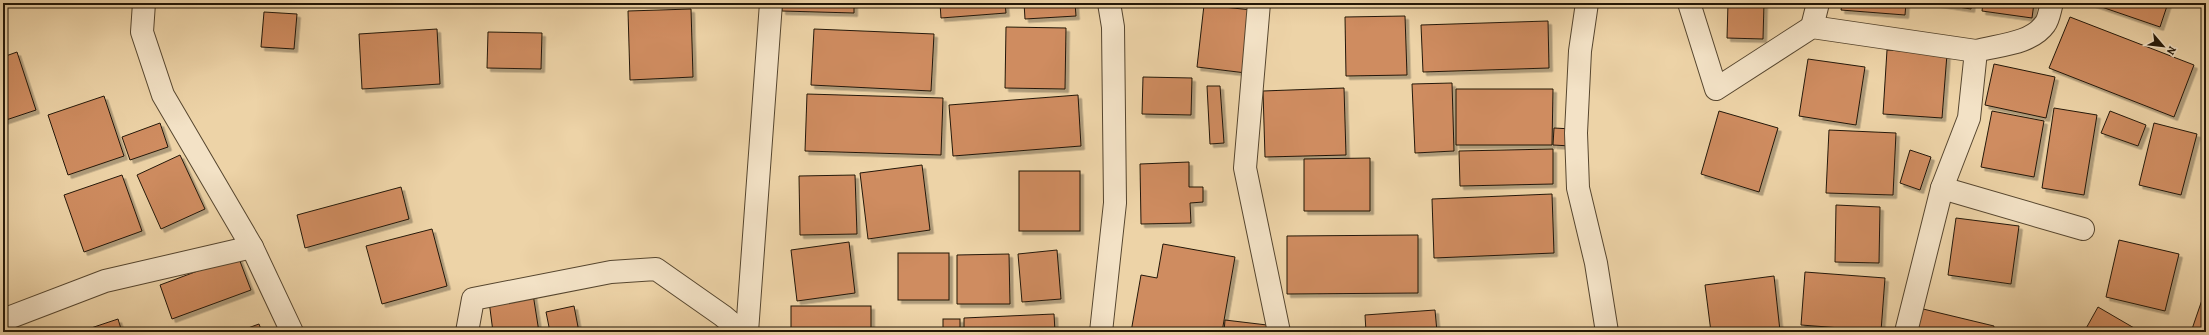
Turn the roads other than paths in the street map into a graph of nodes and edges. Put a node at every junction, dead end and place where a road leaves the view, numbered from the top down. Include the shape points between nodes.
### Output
1 (144, 3) edge
2 (771, 3) edge
3 (1110, 3) edge
4 (1259, 3) edge
5 (1587, 3) edge
6 (1689, 3) edge
7 (1818, 3) edge
8 (2052, 3) edge
9 (1812, 27) junction
10 (1976, 51) junction
11 (1942, 188) junction
12 (2083, 229) dead end
13 (252, 247) junction
14 (3, 320) edge
15 (292, 332) edge
16 (467, 332) edge
17 (742, 332) edge
18 (747, 332) edge
19 (1101, 332) edge
20 (1279, 332) edge
21 (1607, 332) edge
22 (1906, 332) edge

1 - 13 street via 142,32 163,95
2 - 18 street
3 - 19 street via 1113,27 1115,204
4 - 20 street via 1245,168
5 - 21 street via 1580,51 1576,133 1578,188 1596,263
6 - 9 street via 1716,89
7 - 9 street
8 - 10 street via 2046,23 2034,35 2017,42
9 - 10 street
10 - 11 street via 1969,118
11 - 12 street
11 - 22 street
13 - 14 street via 105,281
13 - 15 street
16 - 17 street via 473,299 611,272 656,269 736,325

